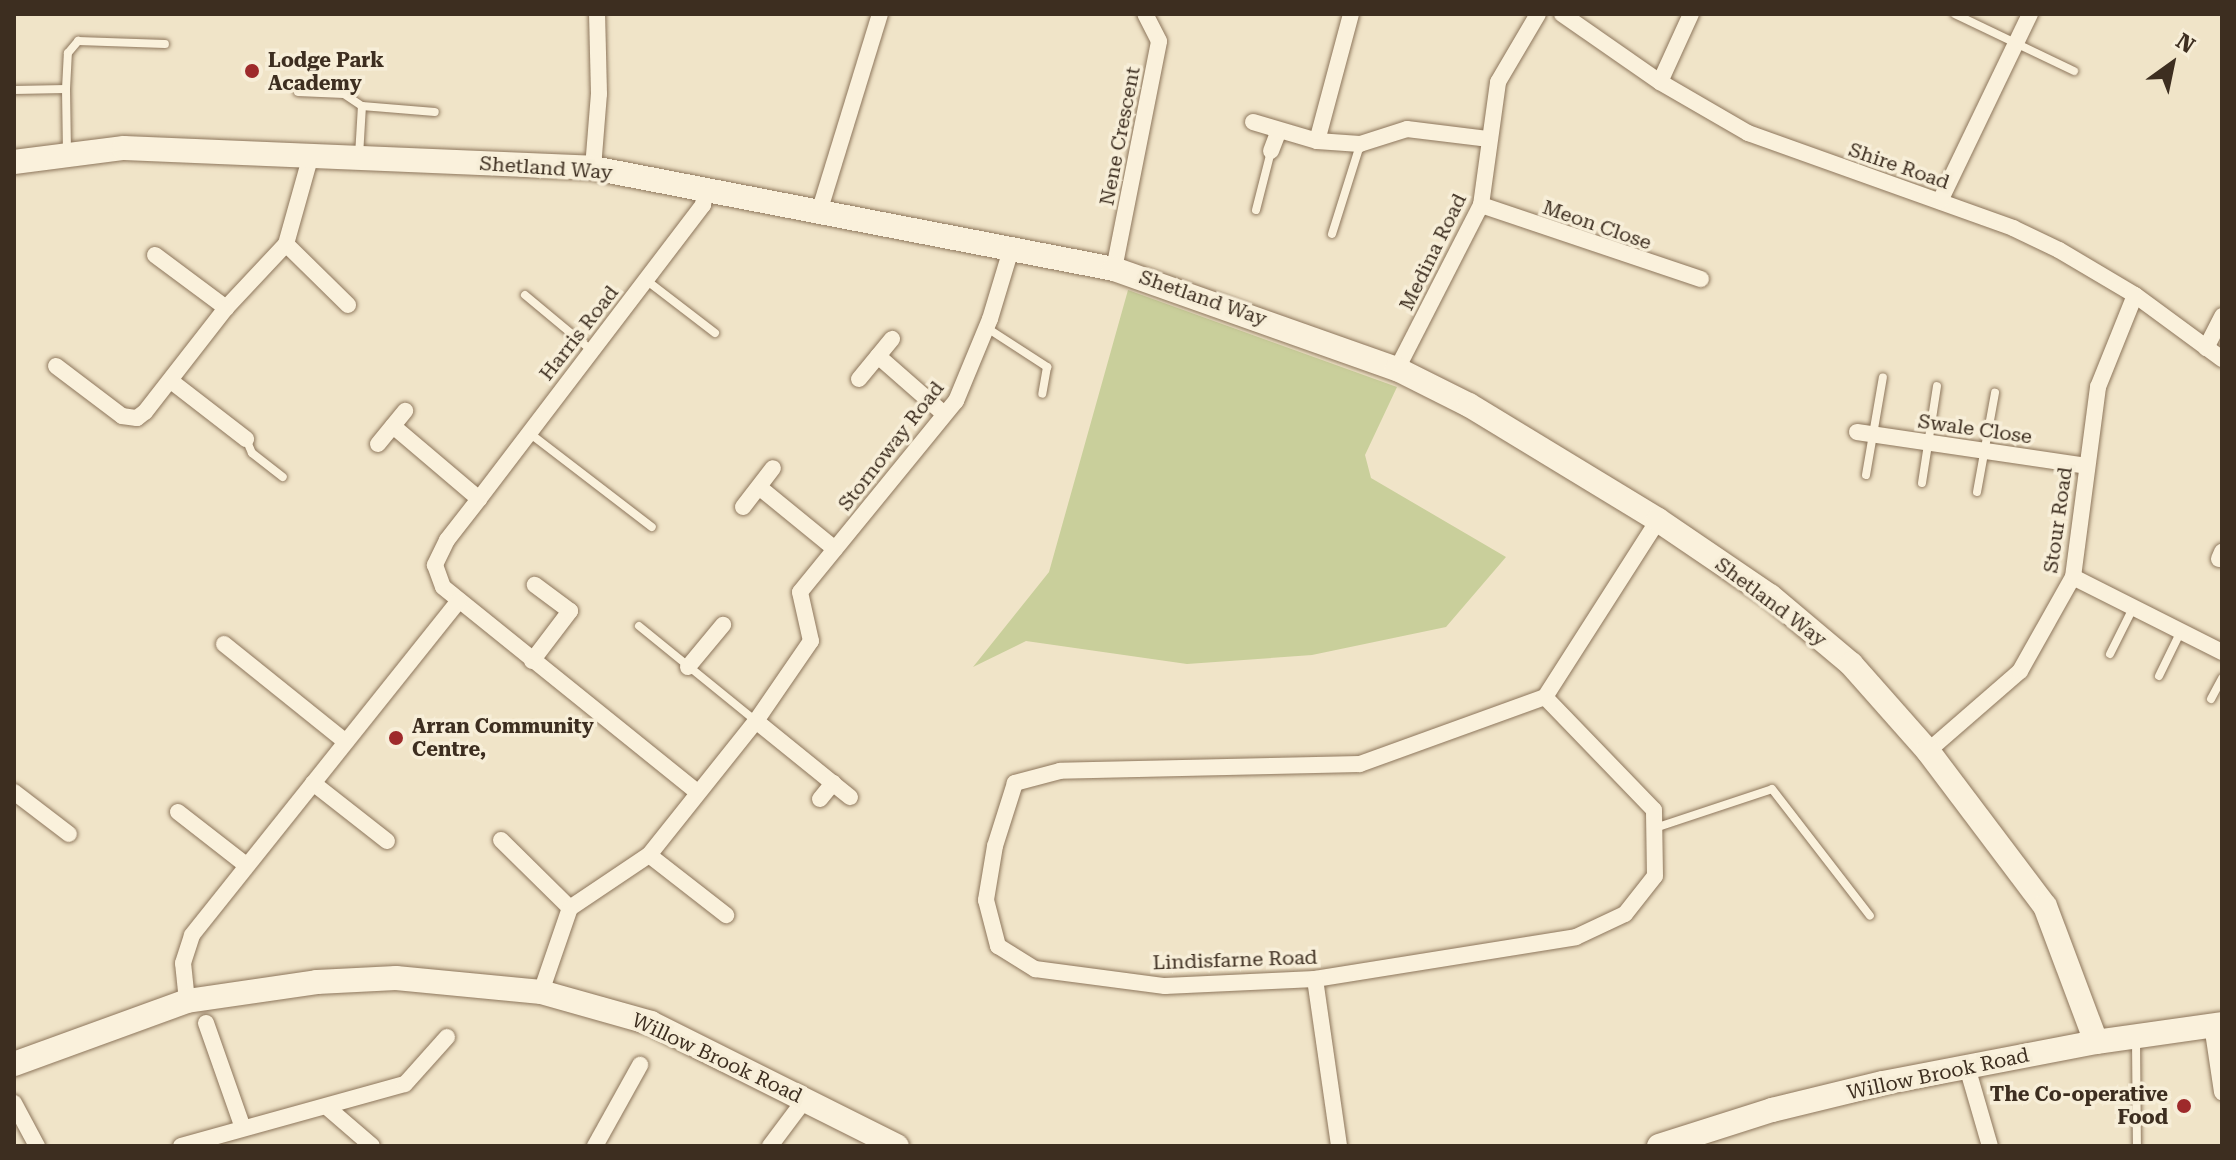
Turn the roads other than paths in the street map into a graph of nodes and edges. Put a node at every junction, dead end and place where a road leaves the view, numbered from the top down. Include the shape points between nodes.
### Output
1 (597, 14) edge
2 (880, 14) edge
3 (1145, 14) edge
4 (1351, 14) edge
5 (1538, 14) edge
6 (1562, 14) edge
7 (1691, 14) edge
8 (1955, 14) edge
9 (2030, 14) edge
10 (2016, 43) junction
11 (165, 44) dead end
12 (2074, 71) dead end
13 (1660, 82) junction
14 (66, 89) junction
15 (14, 90) edge
16 (298, 92) dead end
17 (362, 106) junction
18 (435, 112) dead end
19 (1253, 122) dead end
20 (1279, 130) junction
21 (1489, 139) junction
22 (1317, 141) junction
23 (1360, 144) junction
24 (1271, 151) joint
25 (67, 155) junction
26 (311, 155) junction
27 (359, 157) junction
28 (14, 162) edge
29 (593, 168) junction
30 (705, 190) junction
31 (1940, 201) junction
32 (1481, 205) junction
33 (820, 209) junction
34 (1256, 210) dead end
35 (1332, 234) dead end
36 (286, 244) junction
37 (1012, 246) junction
38 (155, 255) dead end
39 (1114, 269) junction
40 (646, 279) junction
41 (1701, 279) dead end
42 (525, 295) dead end
43 (2135, 295) junction
44 (348, 305) dead end
45 (226, 308) junction
46 (2222, 316) edge
47 (986, 327) junction
48 (715, 333) dead end
49 (892, 339) dead end
50 (2206, 348) junction
51 (591, 350) junction
52 (878, 356) junction
53 (2222, 359) edge
54 (56, 366) dead end
55 (1397, 369) junction
56 (1883, 377) dead end
57 (859, 379) dead end
58 (171, 381) junction
59 (1937, 386) dead end
60 (1995, 393) dead end
61 (1042, 394) dead end
62 (405, 411) dead end
63 (944, 414) junction
64 (393, 426) junction
65 (528, 432) junction
66 (1866, 433) junction
67 (246, 439) joint
68 (1929, 443) junction
69 (378, 444) dead end
70 (1986, 451) junction
71 (2086, 466) junction
72 (773, 468) dead end
73 (1866, 475) dead end
74 (283, 477) dead end
75 (1922, 483) dead end
76 (759, 487) junction
77 (1977, 492) dead end
78 (479, 499) junction
79 (743, 507) dead end
80 (1658, 520) junction
81 (652, 527) dead end
82 (835, 549) junction
83 (2073, 577) junction
84 (535, 585) dead end
85 (459, 600) junction
86 (2134, 607) junction
87 (723, 625) dead end
88 (639, 626) dead end
89 (2181, 631) junction
90 (224, 644) dead end
91 (2222, 652) edge
92 (2110, 654) dead end
93 (532, 661) junction
94 (688, 667) junction
95 (2159, 676) dead end
96 (2222, 678) edge
97 (1545, 697) junction
98 (2211, 699) dead end
99 (756, 721) junction
100 (346, 742) junction
101 (1928, 751) junction
102 (313, 783) junction
103 (833, 783) junction
104 (696, 791) junction
105 (14, 792) edge
106 (850, 797) dead end
107 (820, 799) dead end
108 (178, 812) dead end
109 (1654, 828) junction
110 (69, 834) dead end
111 (501, 840) dead end
112 (387, 841) dead end
113 (649, 855) junction
114 (246, 865) junction
115 (570, 908) junction
116 (726, 915) dead end
117 (1870, 916) dead end
118 (1315, 979) junction
119 (541, 992) junction
120 (187, 1001) junction
121 (206, 1023) dead end
122 (2217, 1025) edge
123 (447, 1037) dead end
124 (2136, 1037) junction
125 (2096, 1042) junction
126 (14, 1064) edge
127 (640, 1065) dead end
128 (1967, 1067) junction
129 (2222, 1092) edge
130 (806, 1098) junction
131 (14, 1103) edge
132 (328, 1108) junction
133 (242, 1125) junction
134 (37, 1146) edge
135 (181, 1146) edge
136 (372, 1146) edge
137 (595, 1146) edge
138 (770, 1146) edge
139 (897, 1146) edge
140 (1339, 1146) edge
141 (1659, 1146) edge
142 (1990, 1146) edge
143 (2137, 1146) edge

1 - 29 street via 599,94
2 - 33 street
3 - 39 street, Nene Crescent via 1159,41
4 - 22 street
5 - 21 street, Medina Road via 1498,82
6 - 13 street, Shire Road
7 - 13 street
8 - 10 lane
9 - 10 street
10 - 12 lane
10 - 31 street
11 - 14 lane via 73,43
13 - 31 street, Shire Road via 1748,133
14 - 15 lane
14 - 25 lane
16 - 17 lane via 344,94
17 - 18 lane
17 - 27 lane
19 - 20 street
20 - 22 street
20 - 24 street
21 - 23 street via 1407,129
21 - 32 street, Medina Road
22 - 23 street
23 - 35 lane
24 - 34 lane
25 - 26 street, Shetland Way via 124,148
25 - 28 street, Shetland Way
26 - 27 street, Shetland Way
26 - 36 street
27 - 29 street, Shetland Way
29 - 30 street, Shetland Way
30 - 33 street, Shetland Way
30 - 40 street, Harris Road via 703,205
31 - 43 street, Shire Road via 2059,250
32 - 41 street, Meon Close
32 - 55 street, Medina Road
33 - 37 street, Shetland Way
36 - 44 street
36 - 45 street
37 - 39 street, Shetland Way
37 - 47 street, Stornoway Road
38 - 45 street
39 - 55 street, Shetland Way
40 - 48 lane
40 - 51 street, Harris Road
42 - 51 lane
43 - 50 street, Shire Road
43 - 71 street, Stour Road via 2098,387
45 - 58 street
46 - 50 street
47 - 61 lane via 1047,367
47 - 63 street, Stornoway Road via 956,401
49 - 52 street
50 - 53 street, Shire Road
51 - 65 street, Harris Road
52 - 57 street
52 - 63 street
54 - 58 street via 130,419 145,412
55 - 80 street, Shetland Way via 1469,405
56 - 66 lane
58 - 67 street
59 - 68 lane
60 - 70 lane
62 - 64 street
63 - 82 street, Stornoway Road
64 - 69 street
64 - 78 street
65 - 78 street, Harris Road
65 - 81 lane
66 - 68 street, Swale Close
66 - 73 lane
67 - 74 lane via 252,453
68 - 70 street, Swale Close
68 - 75 lane
70 - 71 street, Swale Close
70 - 77 lane
71 - 83 street, Stour Road
72 - 76 street
76 - 79 street
76 - 82 street
78 - 85 street, Harris Road via 435,565 443,587
80 - 97 street
80 - 101 street, Shetland Way via 1770,596 1839,654
82 - 99 street, Stornoway Road via 800,592 811,641
83 - 86 street
83 - 101 street, Stour Road via 2020,671 1991,702
84 - 93 street via 570,611
85 - 93 street, Harris Road
85 - 100 street
86 - 89 street
86 - 92 lane
87 - 94 street
88 - 94 lane
89 - 91 street
89 - 95 lane
90 - 100 street
93 - 104 street, Harris Road
94 - 99 lane
96 - 98 lane
97 - 109 street, Lindisfarne Road via 1654,810
97 - 118 street, Lindisfarne Road via 1360,764 1060,771 1015,783 995,846 986,900 998,946 1035,969 1165,986
99 - 103 street
99 - 104 street
100 - 102 street
101 - 125 street, Shetland Way via 2045,906
102 - 112 street
102 - 114 street
103 - 106 street
103 - 107 street
104 - 113 street
105 - 110 street
108 - 114 street
109 - 117 lane via 1772,789
109 - 118 street, Lindisfarne Road via 1655,876 1625,914 1576,937
111 - 115 street
113 - 115 street
113 - 116 street
114 - 120 street via 186,947
115 - 119 street
118 - 140 street
119 - 120 street, Willow Brook Road via 396,978 317,982
119 - 130 street, Willow Brook Road via 651,1023
120 - 126 street, Willow Brook Road
121 - 133 street
122 - 124 street, Willow Brook Road
122 - 129 street
123 - 132 street via 405,1084
124 - 125 street, Willow Brook Road
124 - 143 lane
125 - 128 street, Willow Brook Road
127 - 137 street
128 - 141 street, Willow Brook Road via 1772,1110
128 - 142 street
130 - 138 street
130 - 139 street, Willow Brook Road
131 - 134 street
132 - 133 street
132 - 136 street
133 - 135 street

